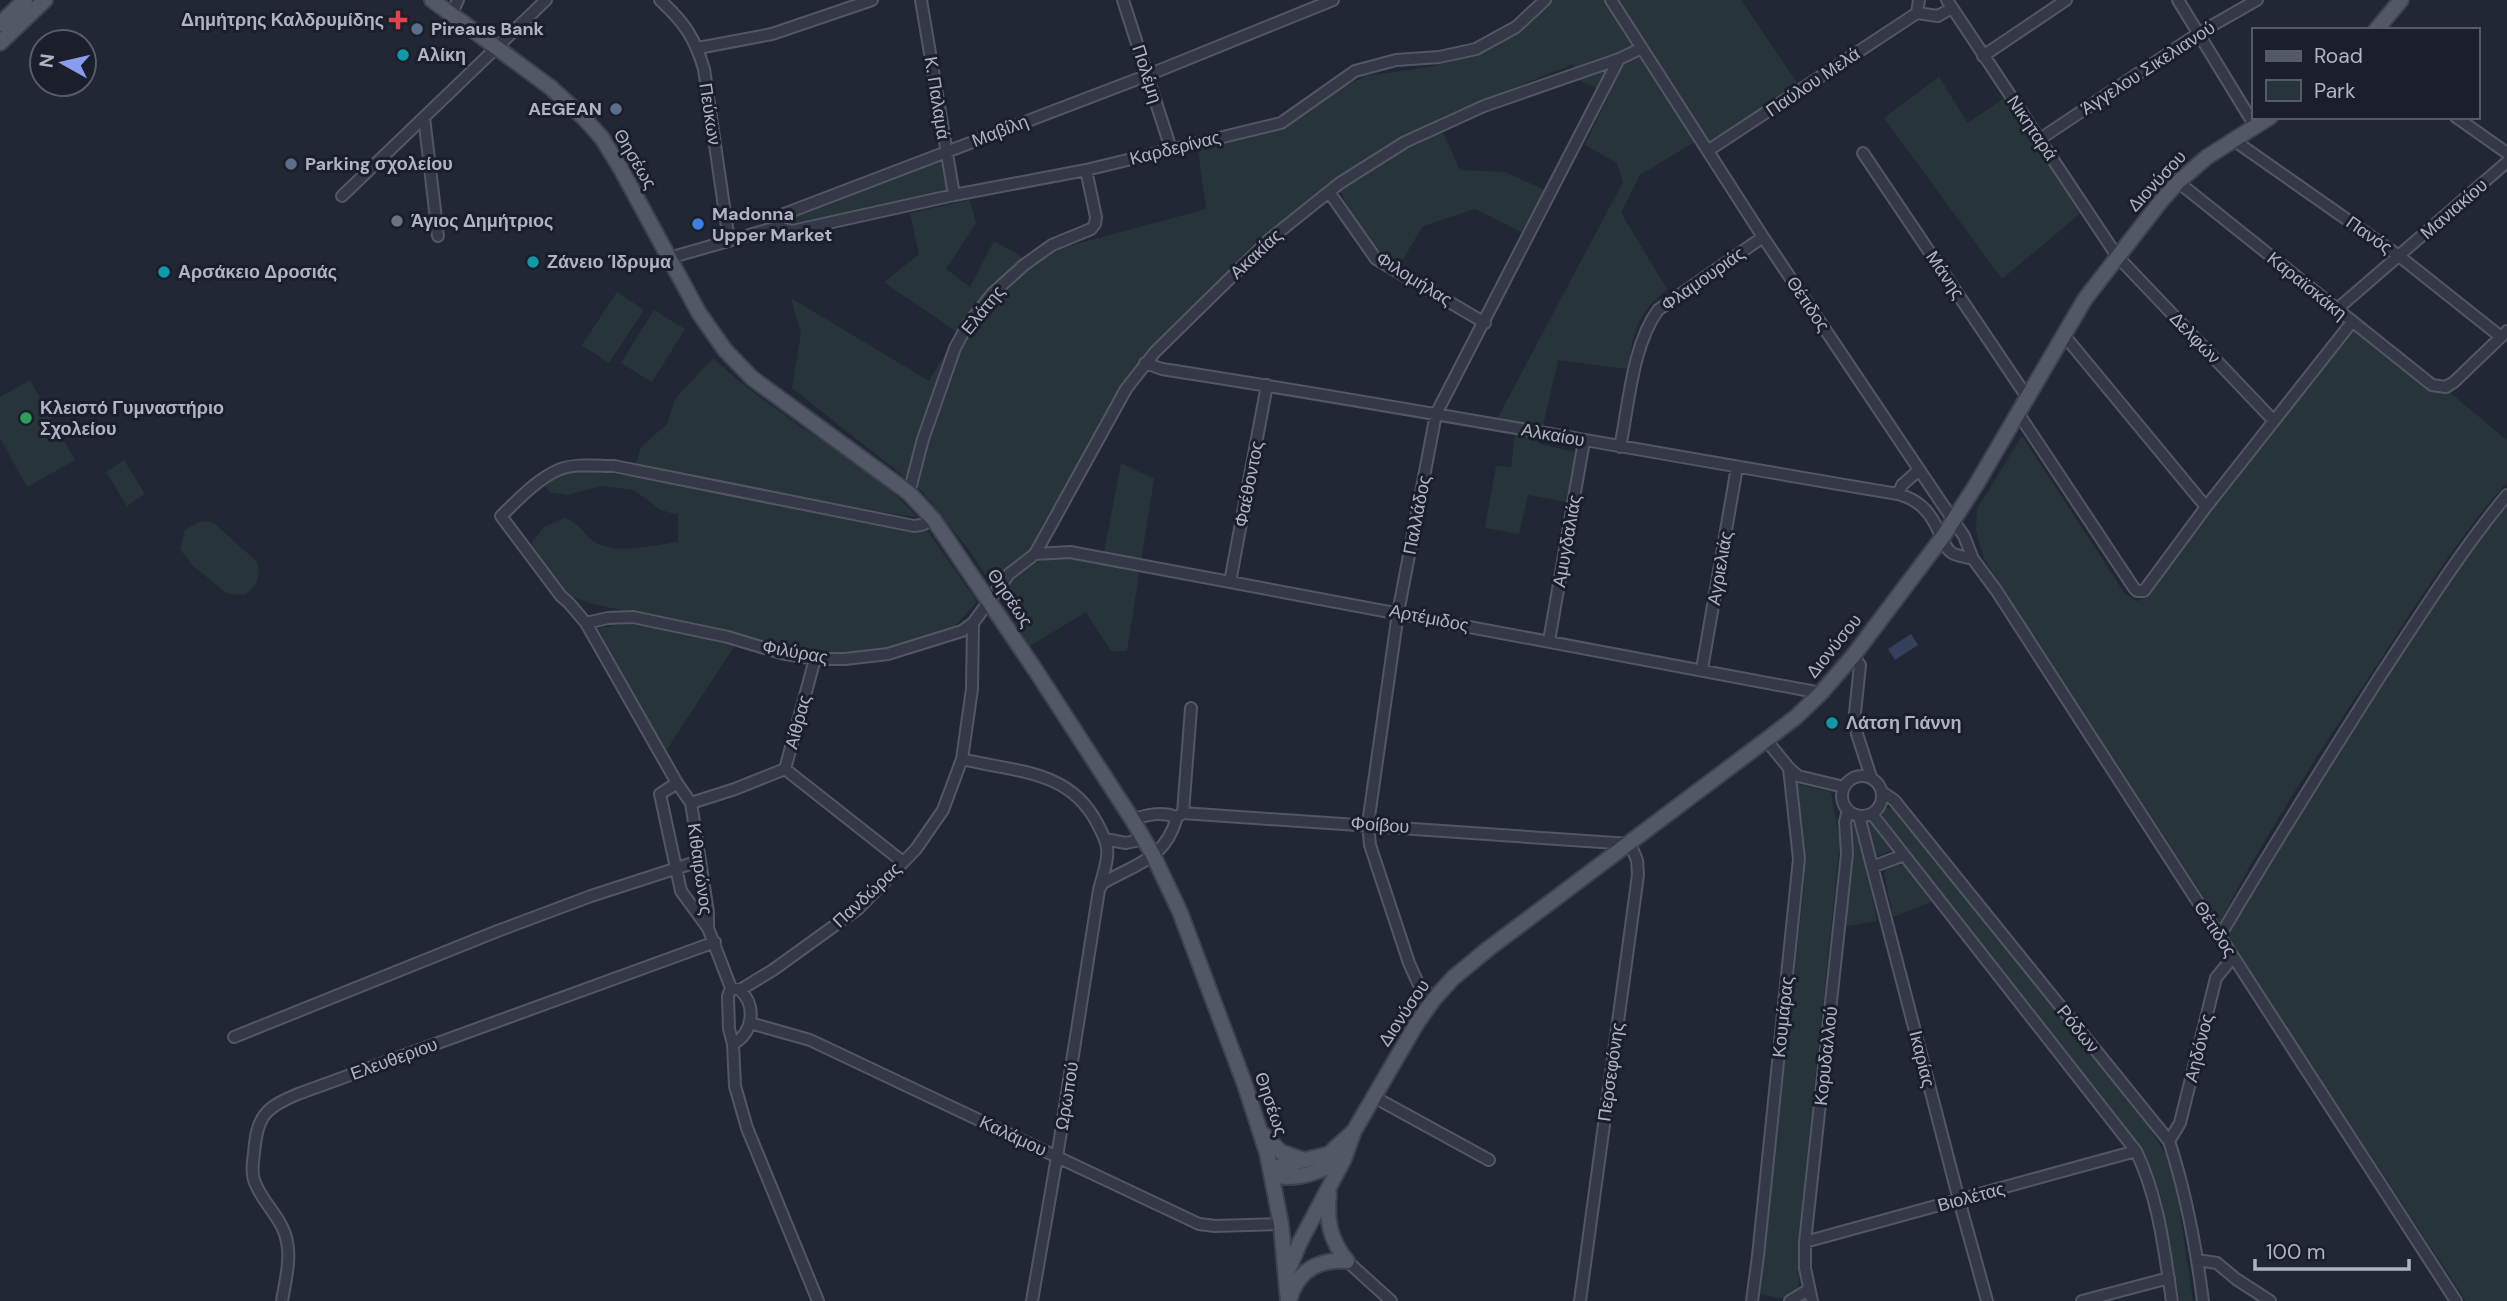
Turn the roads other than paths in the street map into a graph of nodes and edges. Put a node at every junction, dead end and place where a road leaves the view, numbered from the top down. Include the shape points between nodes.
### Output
1 (24, 0) edge
2 (432, 0) edge
3 (546, 0) edge
4 (660, 0) edge
5 (872, 0) edge
6 (922, 0) edge
7 (1123, 0) edge
8 (1333, 0) edge
9 (1545, 0) edge
10 (1611, 0) edge
11 (1919, 0) edge
12 (2066, 0) edge
13 (2178, 0) edge
14 (2258, 0) edge
15 (2402, 0) edge
16 (42, 2) edge
17 (1949, 4) edge
18 (455, 7) edge
19 (1917, 13) junction
20 (0, 24) edge
21 (2378, 28) edge
22 (2199, 33) junction
23 (0, 43) edge
24 (497, 48) junction
25 (698, 48) junction
26 (1642, 48) junction
27 (1983, 55) junction
28 (1619, 59) junction
29 (1148, 75) junction
30 (424, 117) junction
31 (2267, 119) edge
32 (2459, 119) edge
33 (2255, 126) junction
34 (2040, 139) junction
35 (2232, 139) junction
36 (1171, 149) junction
37 (1709, 150) junction
38 (946, 152) junction
39 (1863, 153) dead end
40 (2507, 153) edge
41 (2507, 162) edge
42 (1086, 170) junction
43 (2178, 182) junction
44 (1328, 192) junction
45 (954, 195) junction
46 (342, 196) dead end
47 (777, 227) junction
48 (438, 236) dead end
49 (1763, 237) junction
50 (729, 241) junction
51 (2117, 256) junction
52 (2399, 256) junction
53 (669, 258) junction
54 (2336, 310) junction
55 (2351, 321) junction
56 (1485, 323) junction
57 (2063, 334) junction
58 (2504, 334) edge
59 (1145, 363) junction
60 (1267, 385) junction
61 (2027, 397) junction
62 (2018, 413) junction
63 (1436, 414) junction
64 (2273, 420) junction
65 (1584, 441) junction
66 (1620, 447) junction
67 (1737, 467) junction
68 (1919, 470) junction
69 (909, 493) junction
70 (1898, 494) junction
71 (2507, 495) edge
72 (2206, 506) junction
73 (934, 520) junction
74 (1954, 520) junction
75 (1942, 538) junction
76 (1035, 554) junction
77 (1973, 559) junction
78 (1230, 582) junction
79 (989, 600) junction
80 (1398, 613) junction
81 (586, 623) junction
82 (974, 623) junction
83 (1549, 641) junction
84 (1853, 656) junction
85 (815, 659) junction
86 (1702, 669) junction
87 (1821, 693) junction
88 (1191, 708) dead end
89 (1766, 740) junction
90 (962, 759) junction
91 (1789, 768) junction
92 (785, 769) junction
93 (1871, 778) junction
94 (677, 783) junction
95 (1844, 787) junction
96 (1882, 792) junction
97 (691, 803) junction
98 (1848, 810) junction
99 (1872, 814) junction
100 (1180, 815) junction
101 (1859, 816) junction
102 (1132, 819) junction
103 (1368, 824) junction
104 (1105, 839) junction
105 (1144, 839) junction
106 (1630, 844) junction
107 (1153, 855) junction
108 (1905, 855) junction
109 (699, 861) junction
110 (903, 862) junction
111 (1872, 867) junction
112 (676, 869) junction
113 (1099, 890) junction
114 (708, 928) junction
115 (2220, 936) junction
116 (715, 942) junction
117 (2233, 957) junction
118 (736, 989) junction
119 (1434, 999) junction
120 (750, 1023) junction
121 (234, 1037) dead end
122 (733, 1044) junction
123 (1374, 1097) junction
124 (1354, 1131) junction
125 (1261, 1132) junction
126 (2169, 1141) junction
127 (2136, 1151) junction
128 (1057, 1157) junction
129 (1344, 1159) junction
130 (1489, 1160) dead end
131 (1306, 1161) junction
132 (1272, 1174) junction
133 (1329, 1189) junction
134 (1959, 1200) junction
135 (1281, 1224) junction
136 (1805, 1242) junction
137 (2197, 1260) junction
138 (1347, 1261) junction
139 (1287, 1274) junction
140 (2169, 1278) junction
141 (1810, 1296) edge
142 (282, 1301) edge
143 (818, 1301) edge
144 (1032, 1301) edge
145 (1289, 1301) edge
146 (1391, 1301) edge
147 (1580, 1301) edge
148 (1752, 1301) edge
149 (1790, 1301) edge
150 (1987, 1301) edge
151 (2082, 1301) edge
152 (2172, 1301) edge
153 (2203, 1301) edge
154 (2270, 1301) edge
155 (2456, 1301) edge

1 - 20 main road
2 - 18 main road, Θησέως
3 - 24 street
4 - 25 street, Πεύκων via 689,30
5 - 25 street via 772,34
6 - 38 street, Κ. Παλαμά
7 - 29 street, Πολέμη
8 - 29 street, Μαβίλη
9 - 36 street, Καρδερίνας via 1516,27 1476,49 1355,71 1281,123
10 - 26 street
11 - 19 street
12 - 27 street
13 - 22 street
14 - 22 street, Άγγελου Σικελιανού
15 - 21 main road
16 - 23 main road
17 - 19 street, Παύλου Μελά via 1938,16
17 - 27 street, Νικηταρά
18 - 24 main road, Θησέως
19 - 37 street, Παύλου Μελά
22 - 33 street
22 - 34 street, Άγγελου Σικελιανού
24 - 30 street
24 - 53 main road, Θησέως via 550,88 602,138
25 - 50 street, Πεύκων
26 - 28 street, Ακακίας
26 - 37 street, Θέτιδος
27 - 34 street, Νικηταρά
28 - 44 street, Ακακίας via 1484,106 1416,137
28 - 56 street, Παλλάδος
29 - 36 street, Πολέμη
29 - 38 street, Μαβίλη
30 - 46 street
30 - 48 street
31 - 33 main road, Διονύσου
32 - 40 street
33 - 35 main road, Διονύσου
34 - 51 street, Νικηταρά
35 - 43 main road, Διονύσου
35 - 52 street, Πανός
36 - 42 street, Καρδερίνας
37 - 49 street, Θέτιδος
38 - 45 street, Κ. Παλαμά
38 - 47 street, Μαβίλη via 784,214
39 - 61 street, Μάνης
41 - 52 street, Μανιακίου
42 - 45 street, Καρδερίνας
42 - 69 street, Ελάτης via 1095,224 1024,265 968,324 923,439
43 - 51 main road, Διονύσου
43 - 54 street, Καραϊσκάκη
44 - 56 street, Φιλομήλας via 1376,259
44 - 59 street, Ακακίας via 1270,239
45 - 47 street, Καρδερίνας via 792,231
47 - 50 street, Μαβίλη
49 - 66 street, Φλαμουριάς via 1658,310 1647,325
49 - 68 street, Θέτιδος
50 - 53 street, Μαβίλη
51 - 57 main road, Διονύσου
51 - 64 street, Δελφών
52 - 54 street, Μανιακίου
52 - 58 street, Πανός
53 - 69 main road, Θησέως via 699,313 752,379
54 - 55 street, Καραϊσκάκη
55 - 58 street, Καραϊσκάκη via 2438,387 2454,382
55 - 64 street
56 - 63 street, Παλλάδος
57 - 61 main road, Διονύσου
57 - 72 street
59 - 60 street, Αλκαίου
59 - 76 street, Ακακίας
60 - 63 street, Αλκαίου
60 - 78 street, Φαέθοντος
61 - 62 main road, Διονύσου
62 - 72 street via 2137,591 2144,591
62 - 74 main road, Διονύσου
63 - 65 street, Αλκαίου
63 - 80 street, Παλλάδος
64 - 72 street
65 - 66 street, Αλκαίου
65 - 83 street, Αμυγδαλιάς
66 - 67 street, Αλκαίου
67 - 70 street, Αλκαίου
67 - 86 street, Αγριελιάς
68 - 70 street
68 - 74 street, Θέτιδος
69 - 73 main road, Θησέως
70 - 75 street, Αλκαίου via 1923,506
71 - 115 street via 2450,569
73 - 79 main road, Θησέως
73 - 81 street, Κιθαιρώνος via 914,526 614,466 559,470 501,516
74 - 75 main road, Διονύσου
74 - 77 street, Θέτιδος
75 - 77 street, Θέτιδος via 1954,555
75 - 84 main road, Διονύσου
76 - 78 street, Αρτέμιδος via 1069,552
76 - 79 street, Ακακίας via 1009,574
77 - 115 street, Θέτιδος
78 - 80 street, Αρτέμιδος
79 - 82 street
79 - 102 main road, Θησέως
80 - 83 street, Αρτέμιδος
80 - 103 street, Παλλάδος
81 - 85 street, Φιλύρας via 633,617
81 - 94 street, Κιθαιρώνος
82 - 85 street, Φιλύρας via 888,654
82 - 90 street, Πανδώρας via 972,689
83 - 86 street, Αρτέμιδος
84 - 87 main road, Διονύσου
84 - 93 street via 1860,665 1857,734
85 - 92 street, Αίθρας
86 - 87 street, Αρτέμιδος
87 - 89 main road, Διονύσου
88 - 100 street
89 - 91 street
89 - 106 main road, Διονύσου
90 - 104 street via 1047,777 1076,795
90 - 110 street, Πανδώρας via 943,810
91 - 95 street via 1798,776
91 - 148 street, Κουμάρας via 1799,859
92 - 97 street, Αίθρας
92 - 110 street
93 - 95 street via 1853,778
93 - 96 street
94 - 97 street, Κιθαιρώνος
94 - 112 street via 660,794
95 - 98 street via 1842,799
96 - 99 street via 1880,805
96 - 126 street, Ρόδων via 1894,800
97 - 109 street, Κιθαιρώνος
98 - 101 street
98 - 136 street, Κορυδαλλού
99 - 101 street
99 - 108 street, Ρόδων
100 - 102 street, Φοίβου via 1156,813
100 - 103 street, Φοίβου
100 - 107 street via 1167,842
101 - 111 street, Ικαρίας
102 - 105 main road, Θησέως
103 - 106 street, Φοίβου
103 - 119 street, Παλλάδος via 1370,845 1409,963
104 - 105 street
104 - 113 street, Ωρωπού via 1108,850
105 - 107 main road, Θησέως
106 - 119 main road, Διονύσου via 1488,949
106 - 147 street, Περσεφόνης via 1638,875
107 - 113 street via 1103,883
107 - 125 main road, Θησέως via 1180,912
108 - 111 street
108 - 127 street, Ρόδων
109 - 112 street
109 - 114 street, Κιθαιρώνος
110 - 118 street, Πανδώρας via 859,908 783,964
111 - 134 street, Ικαρίας
112 - 114 street via 681,891
112 - 121 street via 591,896
113 - 128 street, Ωρωπού
114 - 116 street, Κιθαιρώνος
115 - 117 street, Θέτιδος
116 - 118 street, Κιθαιρώνος
116 - 142 street, Ελευθεριου via 298,1094 269,1109 256,1132 252,1170 288,1244
117 - 126 street, Αηδόνος via 2216,978 2180,1123
117 - 155 street, Θέτιδος
118 - 120 street via 749,1000
118 - 122 street, Κιθαιρώνος via 728,1001
119 - 123 main road, Διονύσου
120 - 122 street
120 - 128 street, Καλάμου via 810,1040
122 - 143 street, Κιθαιρώνος via 735,1086 747,1128
123 - 124 main road, Διονύσου
123 - 130 street
124 - 129 main road, Διονύσου
124 - 131 main road, Διονύσου via 1329,1154
125 - 131 main road via 1281,1152
125 - 132 main road, Θησέως
126 - 137 street, Ρόδων
127 - 134 street, Βιολέτας
127 - 140 street, Ρόδων via 2158,1210
128 - 135 street, Καλάμου via 1199,1224
128 - 144 street, Ωρωπού
129 - 132 main road via 1321,1170 1281,1178
129 - 133 main road, Διονύσου
131 - 132 main road, Διονύσου via 1280,1166
132 - 135 main road, Θησέως
133 - 138 main road via 1328,1226
133 - 139 main road, Διονύσου
134 - 136 street, Βιολέτας
134 - 150 street, Ικαρίας
135 - 139 main road, Θησέως
136 - 141 street, Κορυδαλλού
137 - 153 street, Ρόδων
137 - 154 street via 2217,1263
138 - 145 main road via 1313,1265 1297,1282
138 - 146 street
139 - 145 main road, Θησέως
140 - 151 street
140 - 152 street, Ρόδων
141 - 149 street

